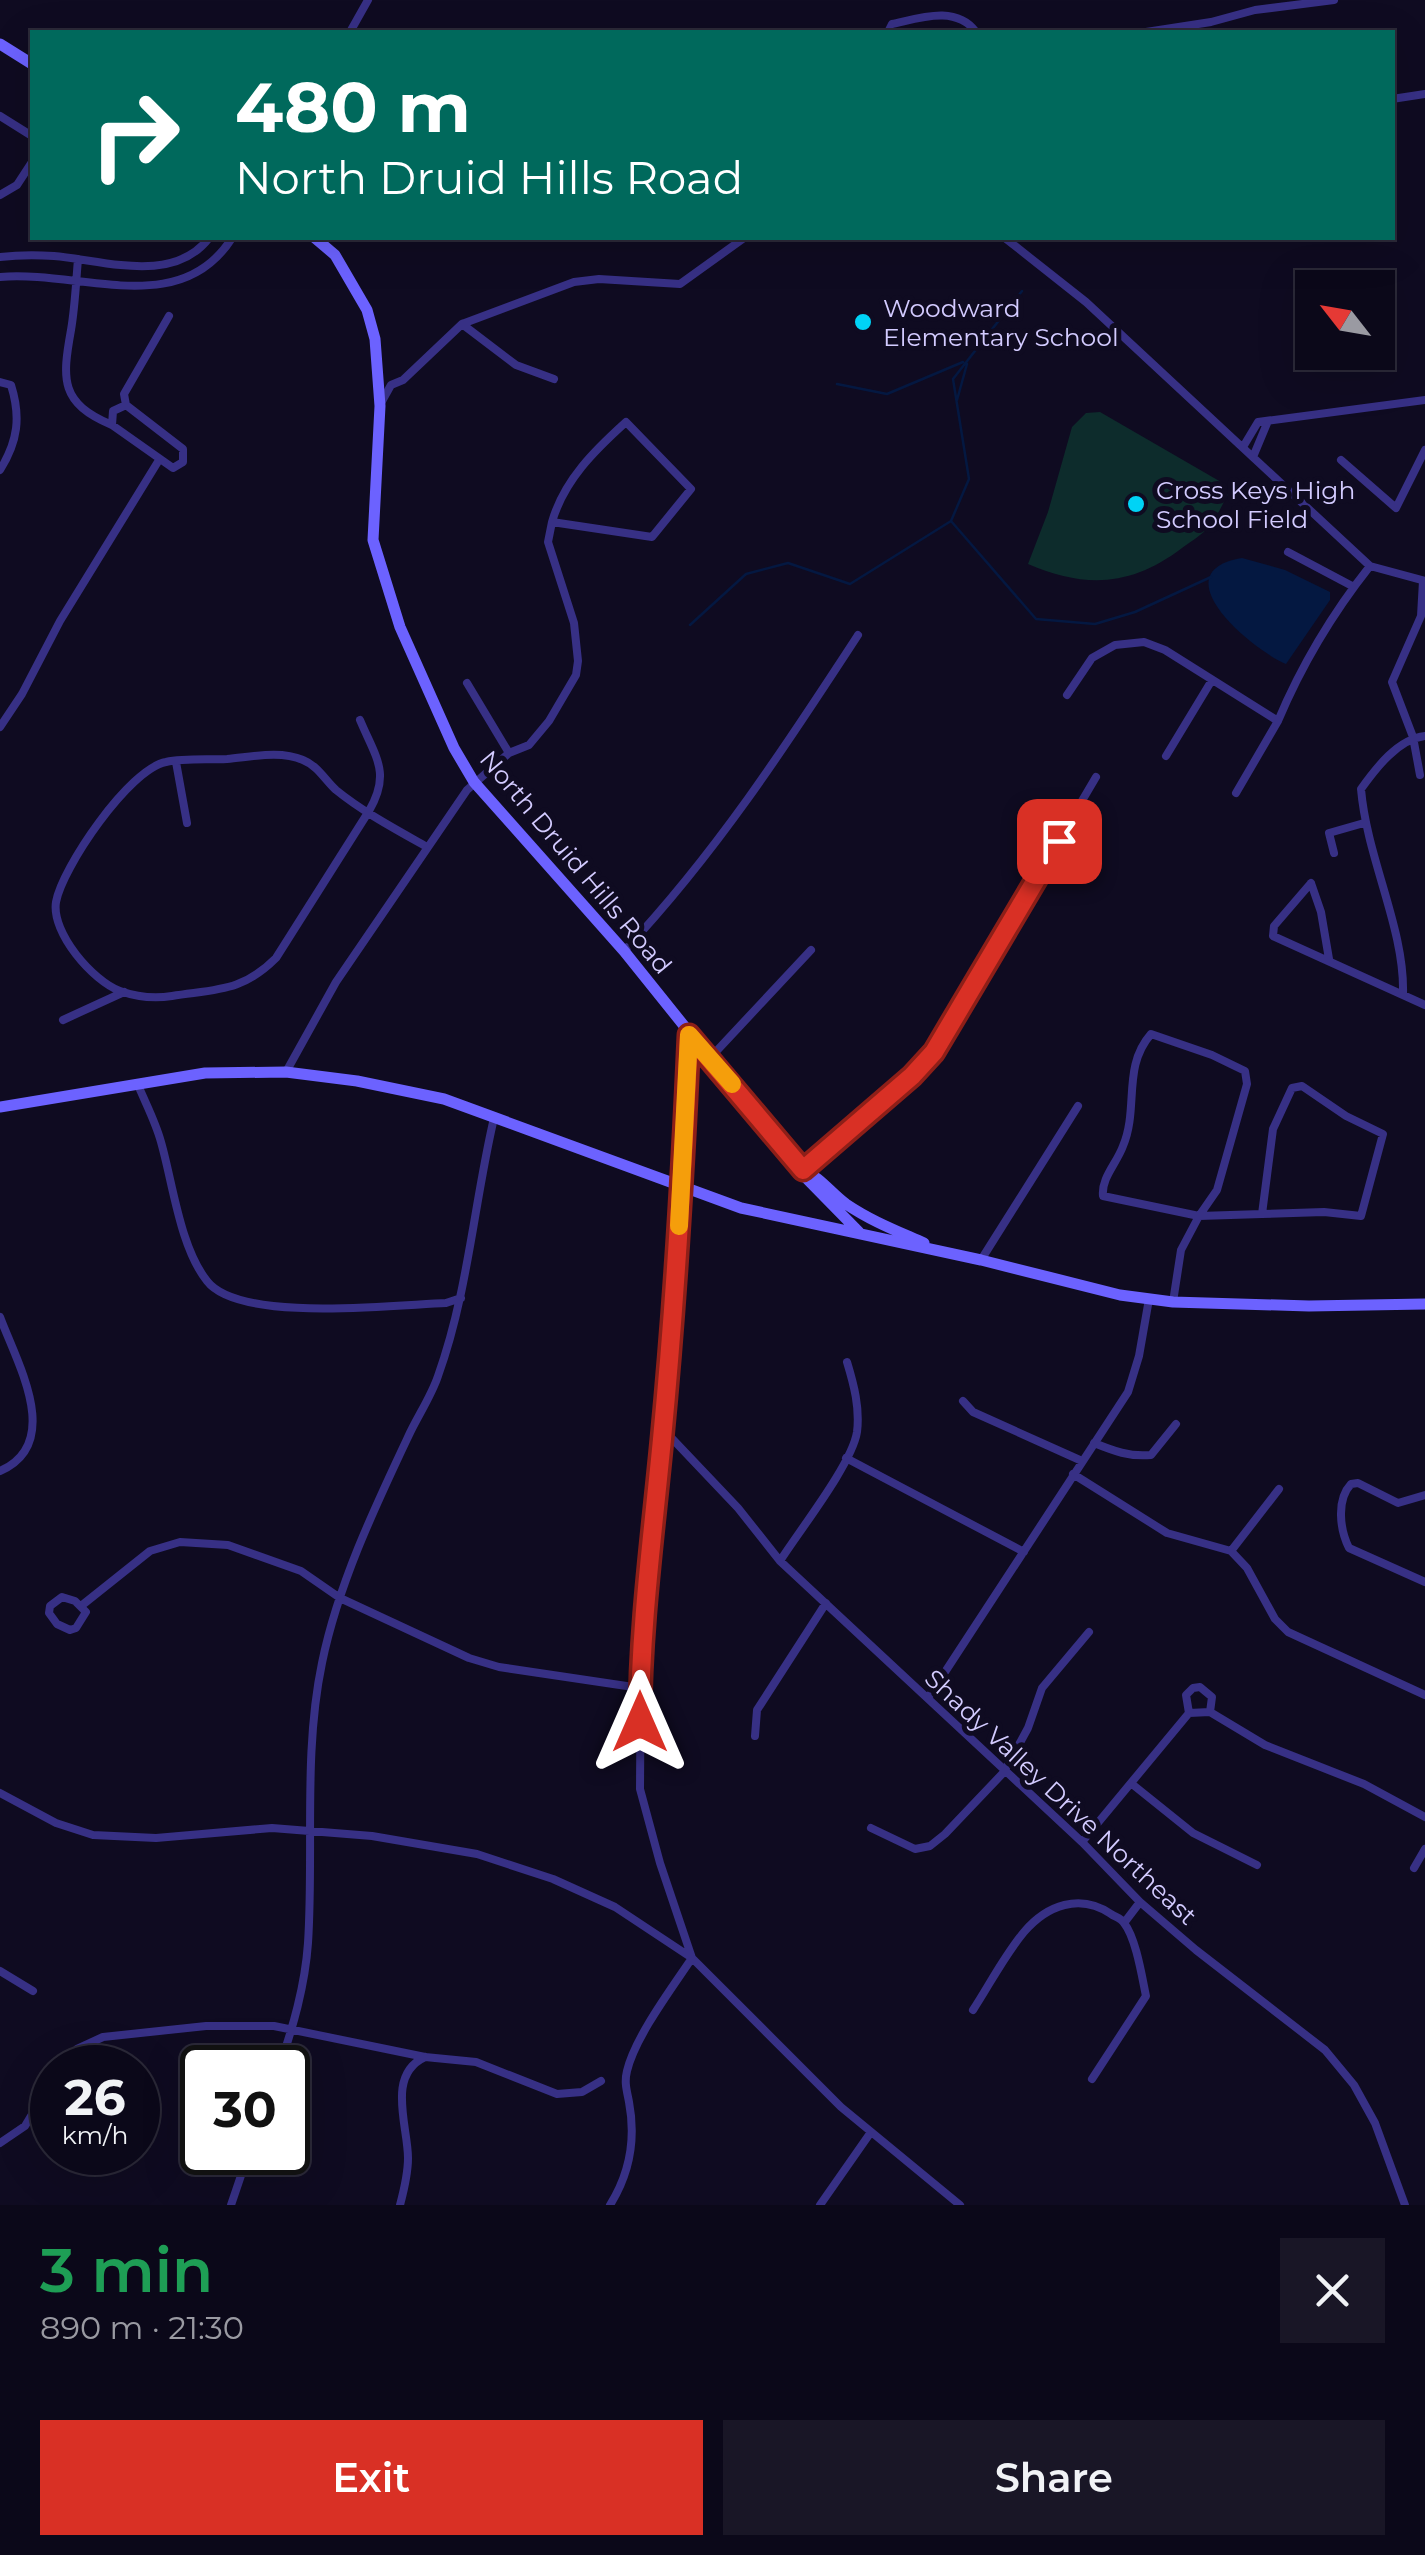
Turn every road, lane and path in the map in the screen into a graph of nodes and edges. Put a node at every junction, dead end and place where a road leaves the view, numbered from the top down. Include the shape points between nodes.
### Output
1 (368, 0) edge
2 (1334, 0) edge
3 (351, 30) edge
4 (889, 30) edge
5 (973, 30) edge
6 (1159, 30) edge
7 (0, 44) edge
8 (30, 63) edge
9 (1425, 94) edge
10 (1395, 98) edge
11 (0, 116) edge
12 (30, 135) edge
13 (30, 165) edge
14 (0, 195) edge
15 (206, 240) edge
16 (231, 240) edge
17 (318, 240) edge
18 (741, 240) edge
19 (1008, 240) edge
20 (0, 257) edge
21 (78, 259) junction
22 (0, 277) edge
23 (76, 279) junction
24 (169, 316) dead end
25 (462, 324) junction
26 (554, 379) dead end
27 (0, 382) edge
28 (1425, 400) edge
29 (126, 405) junction
30 (380, 406) junction
31 (1263, 421) junction
32 (112, 425) junction
33 (1243, 448) junction
34 (1425, 450) edge
35 (1253, 456) junction
36 (160, 460) junction
37 (1342, 460) dead end
38 (0, 470) edge
39 (552, 522) junction
40 (1288, 552) dead end
41 (1370, 566) junction
42 (1424, 581) edge
43 (1354, 586) junction
44 (858, 635) dead end
45 (1212, 680) junction
46 (467, 683) dead end
47 (1066, 694) dead end
48 (360, 720) dead end
49 (1278, 721) junction
50 (0, 727) edge
51 (1425, 736) edge
52 (1413, 738) junction
53 (509, 753) junction
54 (1166, 756) dead end
55 (169, 758) junction
56 (1420, 774) dead end
57 (1096, 777) dead end
58 (474, 782) junction
59 (1236, 792) dead end
60 (369, 812) junction
61 (187, 823) dead end
62 (1364, 823) junction
63 (427, 847) junction
64 (1334, 853) dead end
65 (811, 950) dead end
66 (624, 951) junction
67 (1329, 959) junction
68 (124, 992) junction
69 (1402, 994) junction
70 (1425, 1004) edge
71 (62, 1020) dead end
72 (689, 1035) junction
73 (710, 1058) junction
74 (286, 1072) junction
75 (138, 1085) junction
76 (1078, 1106) dead end
77 (0, 1107) edge
78 (494, 1118) junction
79 (803, 1170) junction
80 (682, 1185) junction
81 (1262, 1214) junction
82 (1199, 1216) junction
83 (862, 1235) junction
84 (946, 1253) junction
85 (981, 1260) junction
86 (460, 1298) junction
87 (1149, 1299) junction
88 (1173, 1302) junction
89 (1425, 1304) edge
90 (0, 1317) edge
91 (848, 1362) dead end
92 (963, 1401) dead end
93 (1176, 1424) dead end
94 (663, 1429) junction
95 (1094, 1443) junction
96 (846, 1458) junction
97 (1082, 1460) junction
98 (0, 1471) edge
99 (1073, 1474) junction
100 (1278, 1489) dead end
101 (1425, 1495) edge
102 (1231, 1551) junction
103 (1024, 1552) junction
104 (780, 1560) junction
105 (1425, 1582) edge
106 (340, 1598) junction
107 (826, 1603) junction
108 (81, 1606) junction
109 (1088, 1632) dead end
110 (640, 1688) junction
111 (1425, 1694) edge
112 (928, 1698) junction
113 (1210, 1712) junction
114 (1189, 1713) junction
115 (754, 1736) dead end
116 (1004, 1772) junction
117 (1132, 1784) junction
118 (0, 1794) edge
119 (1425, 1817) edge
120 (871, 1828) dead end
121 (312, 1830) junction
122 (1082, 1842) junction
123 (1425, 1849) edge
124 (1257, 1866) dead end
125 (1414, 1868) dead end
126 (1140, 1902) junction
127 (1124, 1922) junction
128 (692, 1958) junction
129 (0, 1970) edge
130 (33, 1991) dead end
131 (973, 2010) dead end
132 (292, 2029) junction
133 (84, 2045) edge
134 (286, 2045) edge
135 (424, 2056) junction
136 (1092, 2079) dead end
137 (600, 2081) dead end
138 (30, 2118) edge
139 (871, 2132) junction
140 (0, 2143) edge
141 (241, 2175) edge
142 (231, 2205) edge
143 (400, 2205) edge
144 (610, 2205) edge
145 (820, 2205) edge
146 (960, 2205) edge
147 (1405, 2205) edge

1 - 3 street
2 - 6 street
4 - 5 street via 934,16 955,17
7 - 8 main road
9 - 10 street
11 - 12 street
13 - 14 street
15 - 21 street via 166,265
16 - 23 street via 203,270 170,285
17 - 30 main road, North Druid Hills Road via 335,254 367,310
18 - 25 street via 680,284 574,282
19 - 33 street via 1086,302
20 - 21 street
21 - 23 street
22 - 23 street
23 - 32 street via 67,382 89,415
24 - 29 street via 124,394
25 - 26 street via 516,366
25 - 30 street via 391,385
27 - 38 street via 11,385 18,415 18,432
28 - 31 street
29 - 32 street via 114,411
29 - 36 street via 184,449 183,462 173,468
30 - 58 main road, North Druid Hills Road via 373,540 400,628
31 - 33 street
31 - 35 street
32 - 36 street
33 - 35 street
34 - 37 street via 1396,508
35 - 41 street
36 - 50 street
39 - 39 street via 559,498 626,422 691,489 652,538
39 - 53 street via 548,542 574,624 576,675 529,745
40 - 43 street
41 - 42 street
41 - 43 street
42 - 52 street via 1421,616 1392,682
43 - 49 street
44 - 66 street via 721,840
45 - 47 street via 1144,642 1115,645 1092,658
45 - 49 street
45 - 54 street
46 - 53 street
48 - 60 street via 382,771
49 - 59 street
51 - 52 street
52 - 56 street
52 - 62 street via 1361,789
53 - 58 street
55 - 60 street via 304,760
55 - 61 street
55 - 68 street via 109,806 55,904 69,948
57 - 79 street via 934,1052
58 - 63 street
58 - 66 main road, North Druid Hills Road
60 - 63 street
60 - 68 street via 263,971 243,985 154,999
62 - 64 street via 1329,833
62 - 69 street via 1403,972
63 - 74 street via 336,982
65 - 73 street
66 - 72 main road, North Druid Hills Road
67 - 67 street via 1321,912 1311,882 1273,936
67 - 69 street
68 - 71 street
69 - 70 street
72 - 73 main road, North Druid Hills Road
72 - 80 street
73 - 79 main road, North Druid Hills Road
74 - 75 main road via 205,1072
74 - 78 main road via 444,1099
75 - 77 main road
75 - 86 street via 160,1137 191,1252 216,1292 259,1306 320,1308
76 - 85 street
78 - 80 main road
78 - 86 street
79 - 83 main road, North Druid Hills Road
79 - 84 main road via 866,1217
80 - 83 main road via 741,1208
80 - 94 street
81 - 81 street via 1361,1216 1382,1134 1302,1086 1292,1088 1273,1129
81 - 82 street
82 - 82 street via 1217,1190 1246,1072 1151,1034 1131,1074 1126,1141 1103,1196
82 - 88 street via 1181,1250
83 - 84 main road
84 - 85 main road
85 - 87 main road
86 - 106 street via 438,1380 383,1490
87 - 88 main road
87 - 95 street via 1128,1392
88 - 89 main road
90 - 98 street via 35,1425 25,1455
91 - 96 street via 858,1410
92 - 97 street via 973,1412
93 - 95 street via 1151,1455
94 - 104 street, Shady Valley Drive Northeast
94 - 110 street
95 - 97 street
96 - 103 street
96 - 104 street
97 - 99 street
99 - 102 street via 1167,1533
99 - 103 street
100 - 102 street
101 - 105 street via 1398,1503 1351,1484 1341,1514 1349,1548
102 - 111 street via 1288,1632
103 - 112 street
104 - 107 street, Shady Valley Drive Northeast
106 - 108 street via 264,1556 180,1542 150,1551
106 - 110 street via 484,1662
106 - 121 street via 314,1708
107 - 112 street, Shady Valley Drive Northeast
107 - 115 street via 757,1710
108 - 108 street via 86,1612 70,1630 49,1612 62,1598
109 - 116 street via 1042,1688
110 - 128 street via 640,1788
112 - 116 street, Shady Valley Drive Northeast
113 - 114 street
113 - 114 street via 1212,1697 1193,1688 1186,1695
113 - 119 street via 1266,1745
114 - 117 street
116 - 120 street via 930,1846 903,1845
116 - 122 street, Shady Valley Drive Northeast
117 - 122 street
117 - 124 street via 1194,1834
118 - 121 street via 93,1835
121 - 128 street via 441,1846 515,1865 616,1907
121 - 132 street via 308,1945
122 - 126 street, Shady Valley Drive Northeast
123 - 125 street
126 - 127 street
126 - 147 street, Shady Valley Drive Northeast via 1346,2074 1382,2138
127 - 131 street via 1086,1902 1048,1911 1026,1930
127 - 136 street via 1146,1996
128 - 139 street
128 - 144 street via 629,2065 630,2160
129 - 130 street
132 - 133 street via 206,2026 102,2037
132 - 134 street
132 - 135 street
135 - 137 street via 476,2062 557,2094 582,2092
135 - 143 street via 402,2088 408,2156
138 - 140 street
139 - 145 street
139 - 146 street
141 - 142 street

